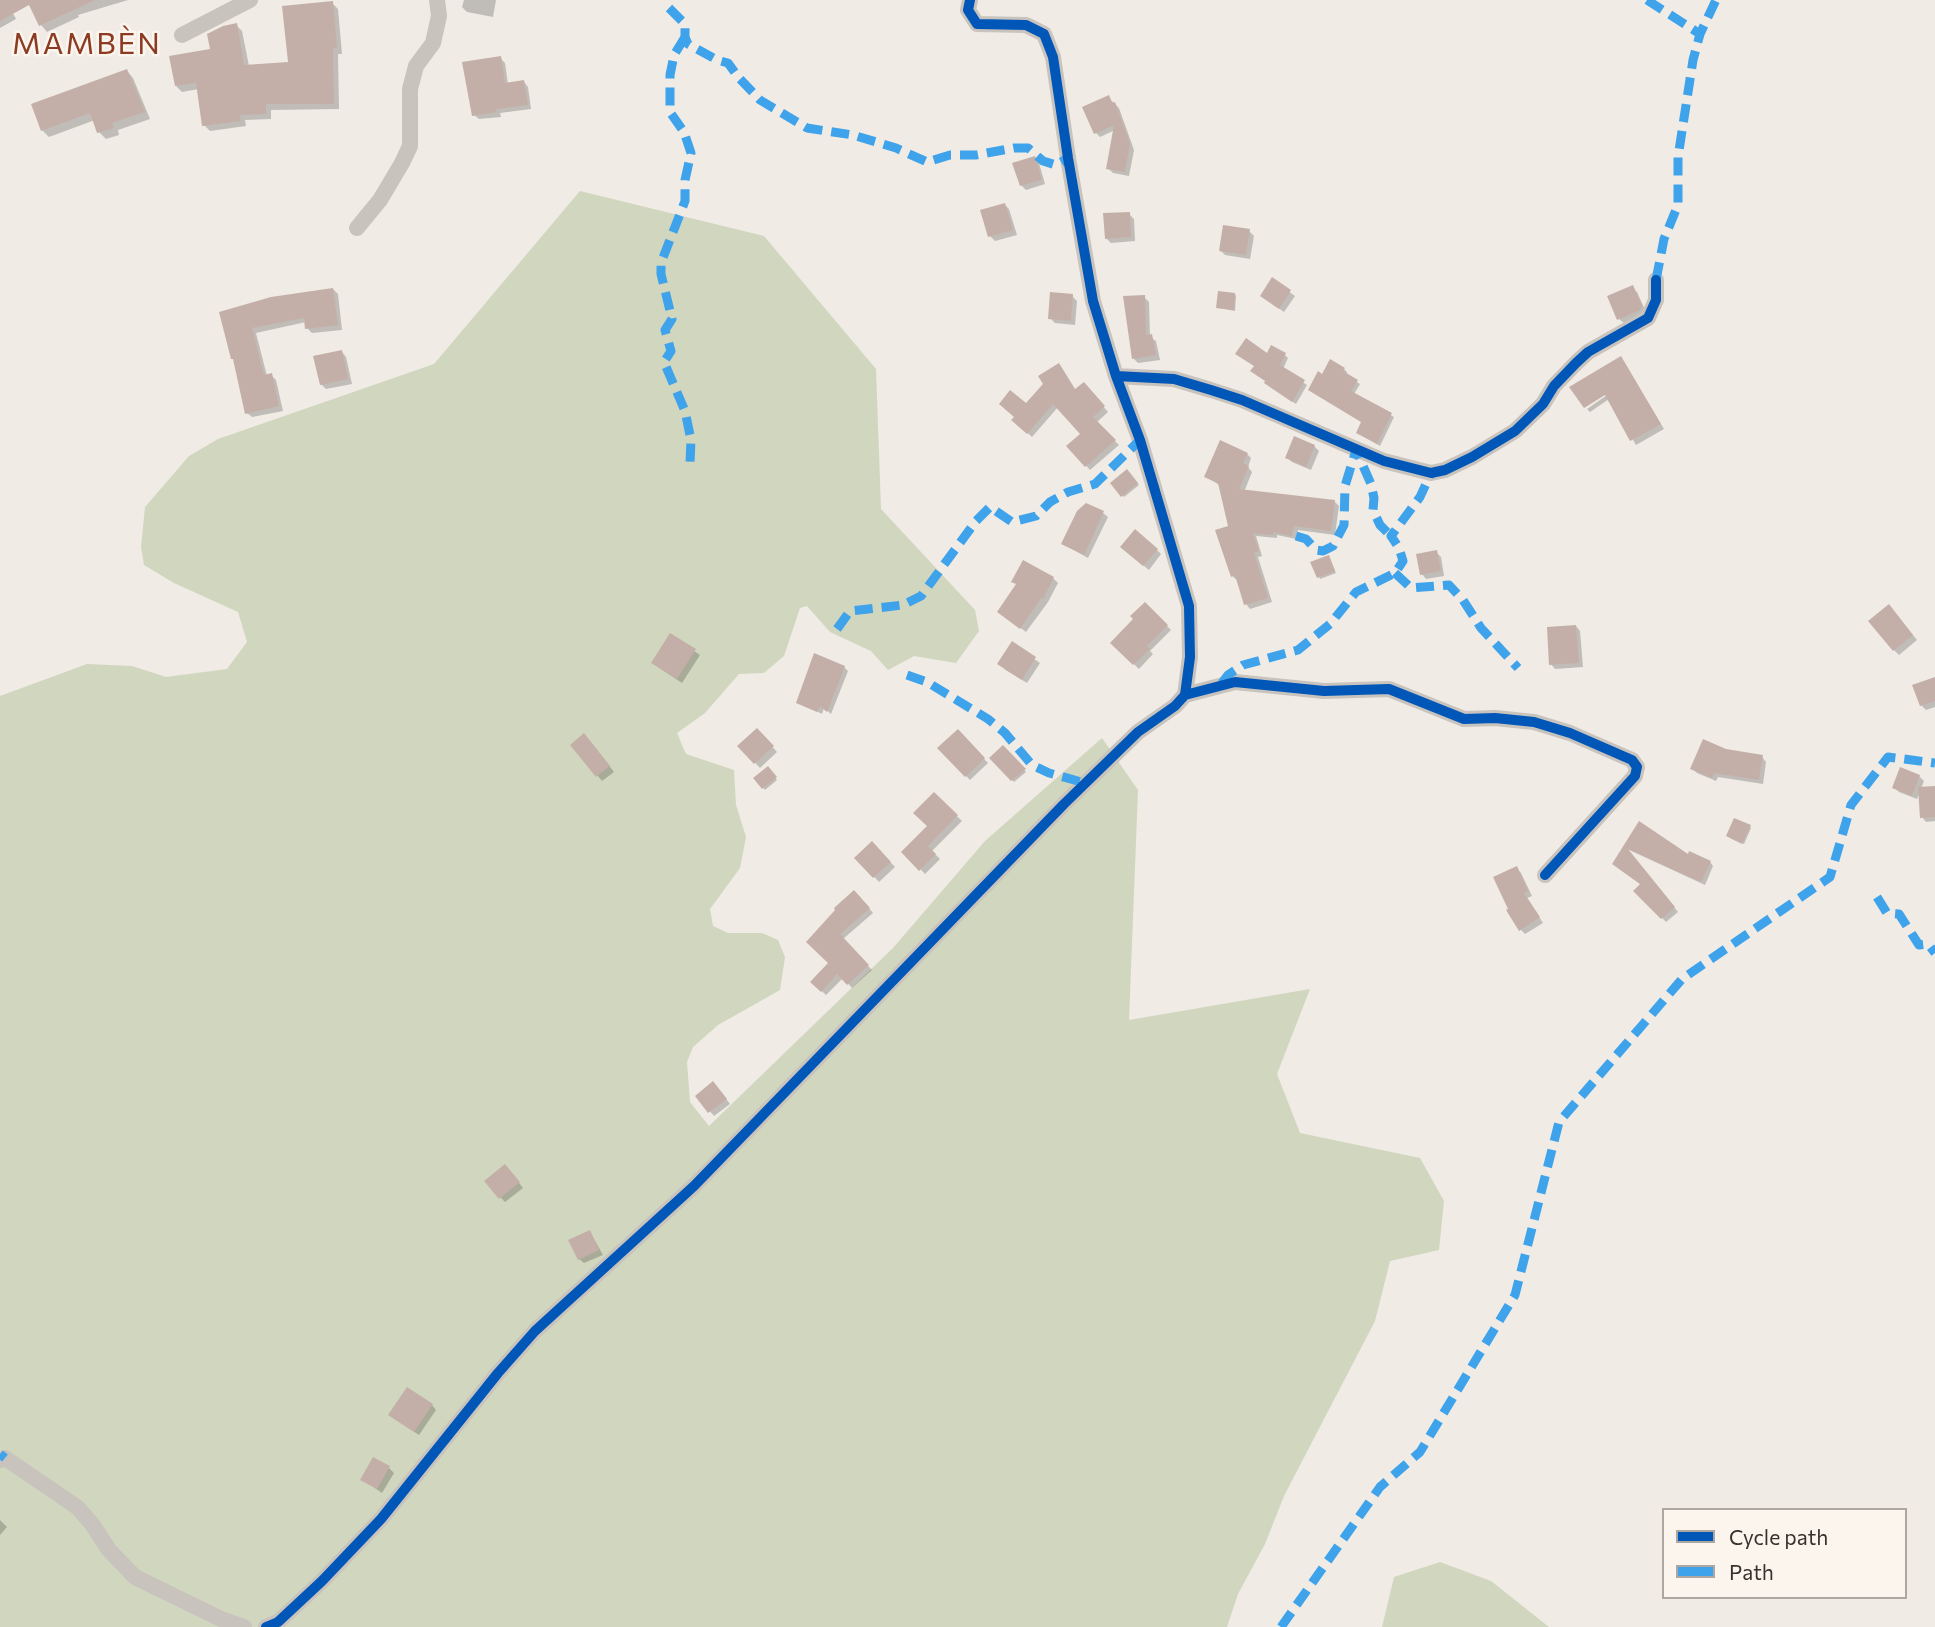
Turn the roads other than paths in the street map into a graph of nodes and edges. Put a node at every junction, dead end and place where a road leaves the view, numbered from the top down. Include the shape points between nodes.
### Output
1 (250, 0) edge
2 (437, 0) edge
3 (970, 0) edge
4 (182, 35) dead end
5 (357, 228) dead end
6 (1656, 280) dead end
7 (1116, 376) junction
8 (1185, 695) junction
9 (1545, 875) dead end
10 (0, 1461) edge
11 (244, 1627) edge
12 (266, 1627) edge

1 - 4 street
2 - 5 street via 433,43 416,66 410,89 410,146 380,200
3 - 7 street via 968,10 977,23 1026,25 1044,34 1053,57 1093,300
6 - 7 street via 1656,300 1648,318 1588,352 1515,430 1472,457 1431,473 1384,461 1211,390 1174,379
7 - 8 street via 1140,440 1189,606
8 - 9 street via 1235,682 1325,691 1389,690 1464,719 1534,722 1632,760 1637,767 1635,776
8 - 12 street via 1138,732 1064,804 685,1194 535,1331 381,1519 322,1581 278,1622
10 - 11 street via 5,1458 77,1507 135,1577

